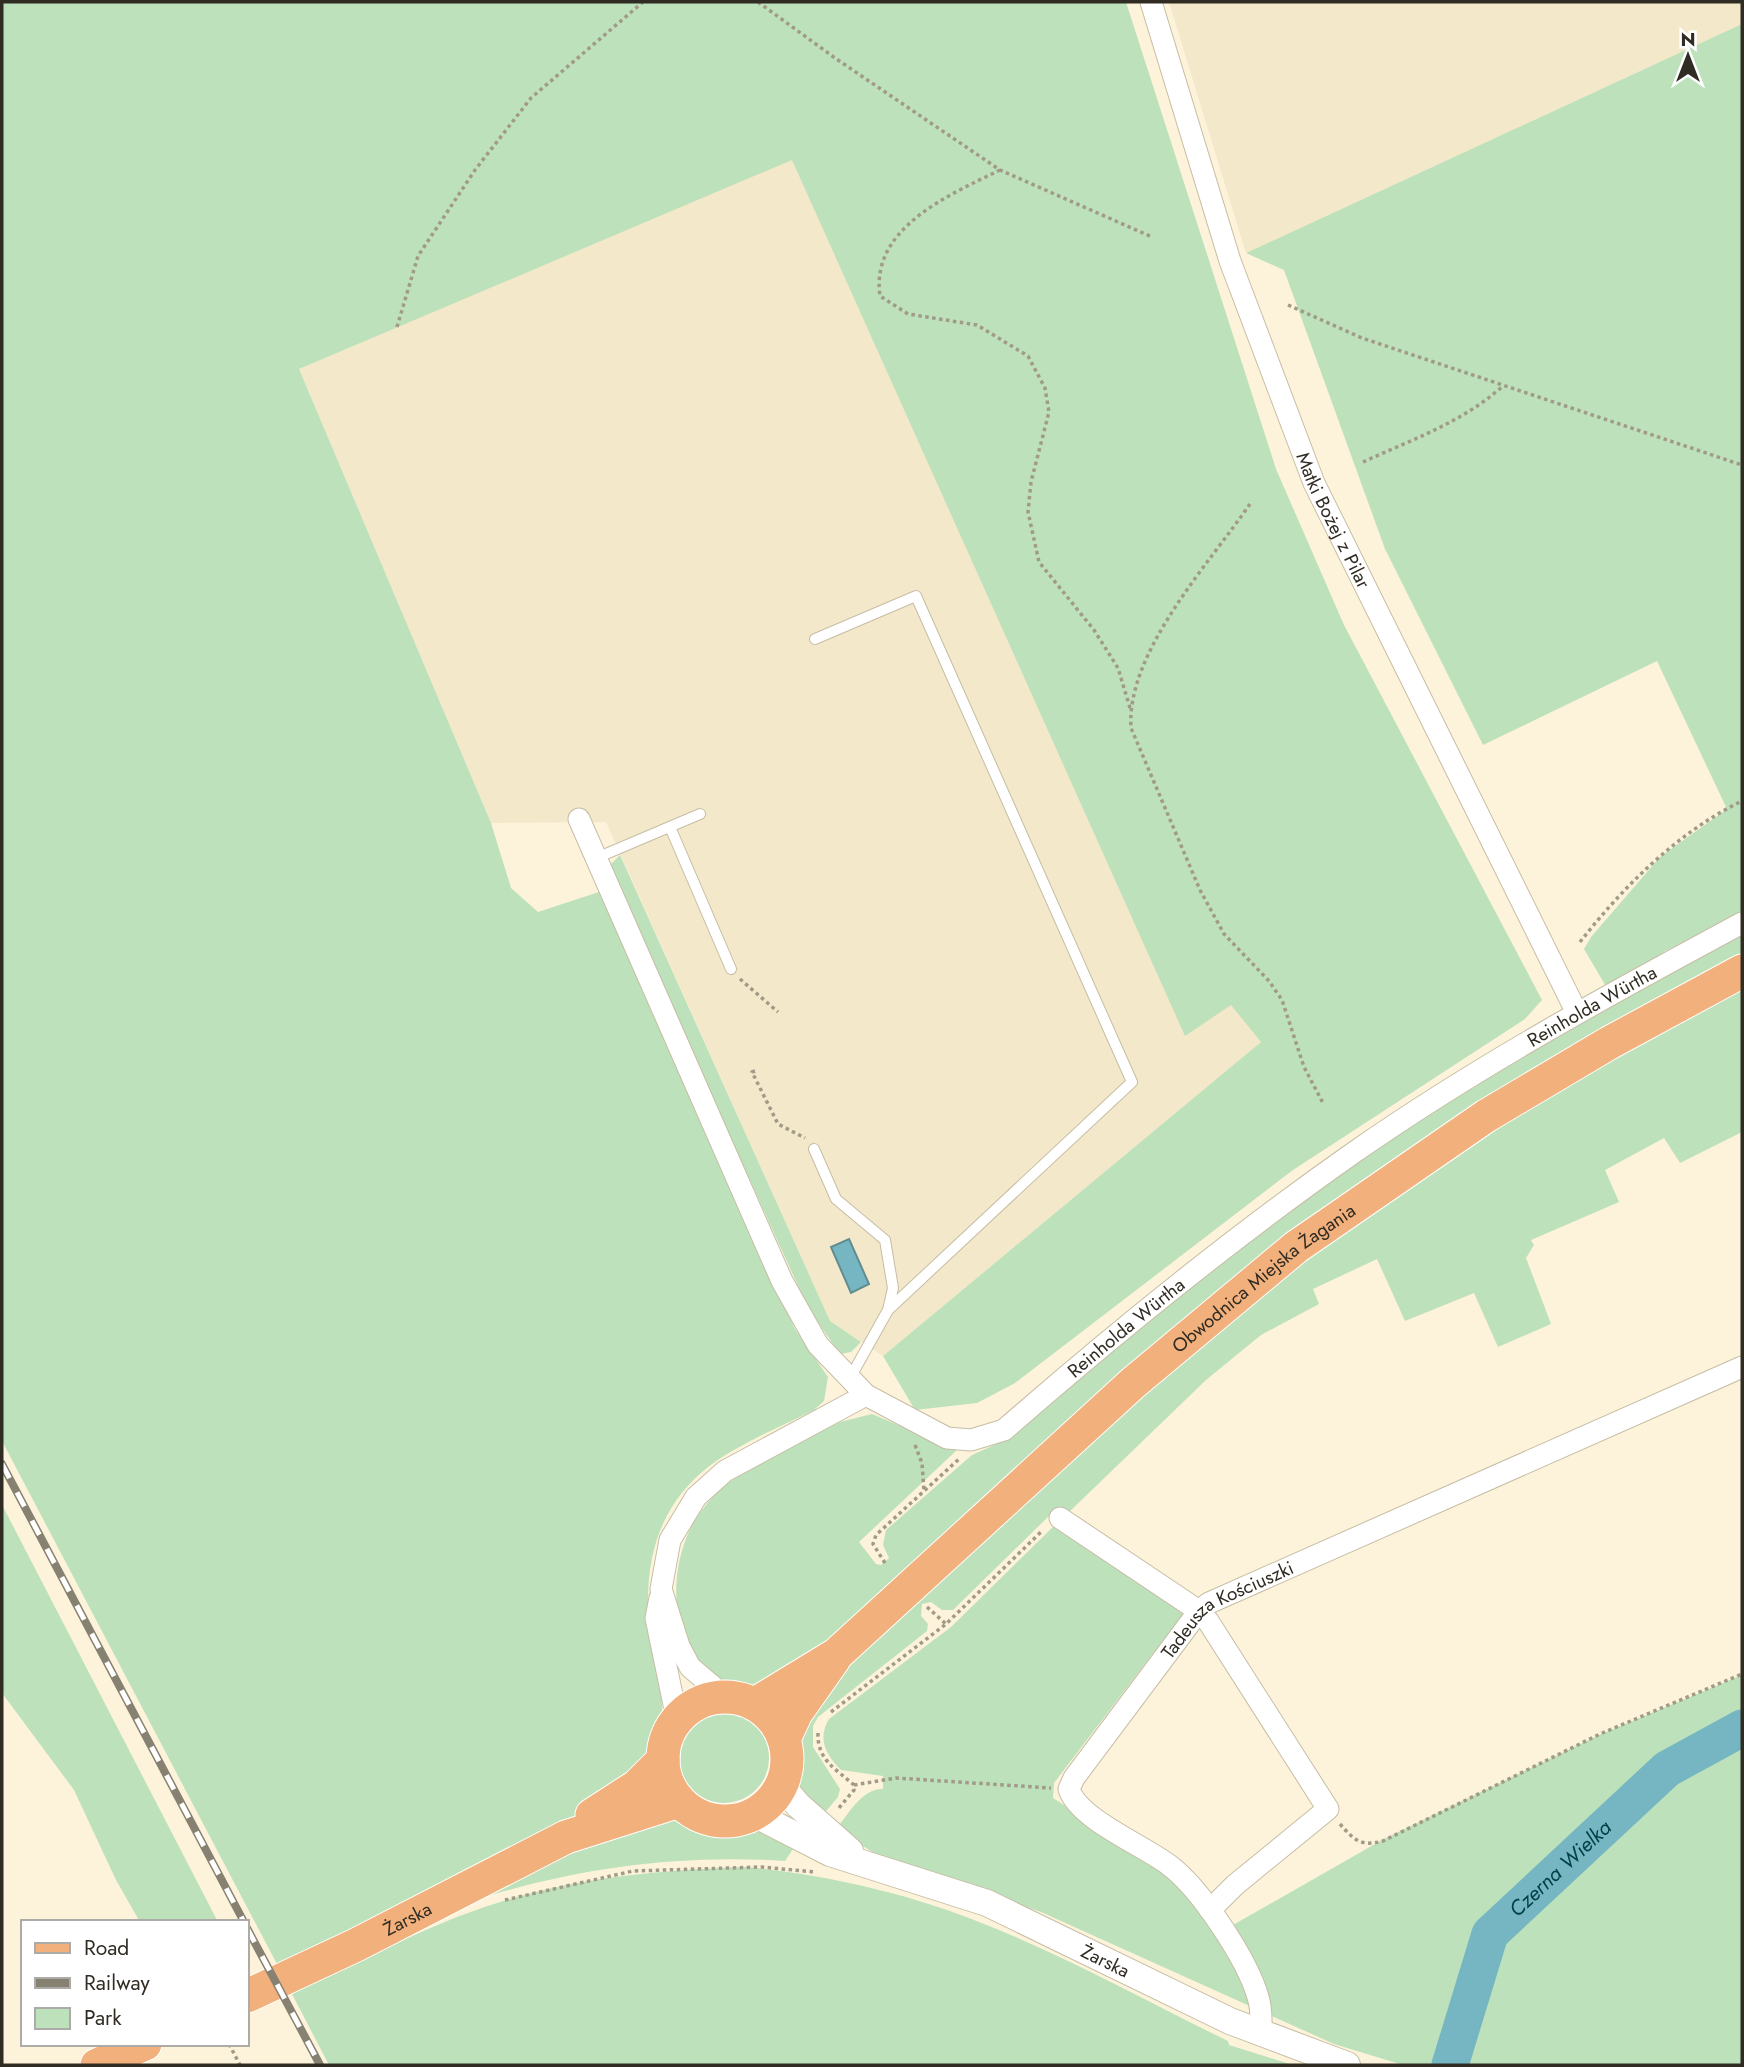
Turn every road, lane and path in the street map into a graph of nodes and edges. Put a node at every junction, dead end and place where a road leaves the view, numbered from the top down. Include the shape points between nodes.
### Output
1 (643, 2) edge
2 (758, 2) edge
3 (1151, 2) edge
4 (1000, 170) junction
5 (1152, 237) dead end
6 (1288, 305) dead end
7 (397, 327) dead end
8 (1503, 386) junction
9 (1363, 462) dead end
10 (1742, 465) edge
11 (1250, 504) dead end
12 (815, 639) dead end
13 (1130, 708) junction
14 (1742, 801) edge
15 (700, 814) dead end
16 (579, 819) dead end
17 (670, 827) junction
18 (594, 859) junction
19 (1742, 923) edge
20 (1580, 942) dead end
21 (731, 969) joint
22 (1742, 971) edge
23 (778, 1012) dead end
24 (1577, 1013) junction
25 (755, 1071) dead end
26 (1324, 1105) dead end
27 (814, 1149) joint
28 (888, 1310) junction
29 (1742, 1367) edge
30 (850, 1378) junction
31 (866, 1395) junction
32 (904, 1415) junction
33 (983, 1439) junction
34 (924, 1491) junction
35 (1060, 1518) joint
36 (885, 1563) dead end
37 (661, 1589) junction
38 (925, 1605) dead end
39 (1199, 1611) junction
40 (946, 1624) junction
41 (837, 1654) junction
42 (1742, 1674) edge
43 (739, 1700) junction
44 (828, 1714) dead end
45 (677, 1720) junction
46 (821, 1724) dead end
47 (784, 1738) junction
48 (663, 1760) junction
49 (782, 1785) junction
50 (854, 1785) junction
51 (1069, 1789) junction
52 (679, 1801) junction
53 (1328, 1809) junction
54 (754, 1814) junction
55 (834, 1815) dead end
56 (566, 1837) junction
57 (861, 1863) junction
58 (818, 1873) dead end
59 (494, 1905) dead end
60 (1210, 1910) junction
61 (248, 1996) edge
62 (1261, 2034) junction
63 (140, 2046) edge
64 (230, 2046) edge
65 (97, 2065) edge
66 (240, 2065) edge
67 (1347, 2065) edge

1 - 7 path via 531,98 475,170 418,256
2 - 4 path
3 - 24 street, Matki Bożej z Pilar via 1230,261 1314,483
4 - 5 path
4 - 13 path via 952,193 887,246 877,277 880,296 908,314 977,325 1028,356 1045,387 1049,412 1028,512 1039,562 1094,629 1118,668
6 - 8 path via 1362,338
8 - 9 path via 1449,423
8 - 10 path
11 - 13 path via 1158,634 1136,679
12 - 28 lane via 916,596 1132,1082
13 - 26 path via 1131,728 1200,890 1224,934 1282,1000 1304,1067
14 - 20 path via 1663,854 1606,909
15 - 17 lane
16 - 18 street
17 - 18 lane
17 - 21 lane
18 - 30 street via 782,1281 818,1345
19 - 24 street, Reinholda Würtha
21 - 23 path
22 - 41 main road, Obwodnica Miejska Żagania via 1486,1116 1296,1247 1133,1383
24 - 33 street, Reinholda Würtha via 1355,1152 1004,1430
25 - 27 path via 778,1124 806,1138
27 - 28 lane via 836,1199 885,1240 893,1288
28 - 30 lane
29 - 39 street, Tadeusza Kościuszki via 1221,1595
30 - 31 street
31 - 32 street
31 - 37 street via 746,1457 696,1497 670,1540
32 - 33 street via 947,1438
32 - 34 path via 922,1463
33 - 34 path
34 - 36 path via 873,1540
35 - 39 street
35 - 40 path via 1055,1517
37 - 43 street via 690,1668
37 - 45 street via 656,1618
38 - 40 path
39 - 51 street, Tadeusza Kościuszki
39 - 53 street
40 - 44 path
41 - 43 main road, Obwodnica Miejska Żagania
41 - 47 main road, Obwodnica Miejska Żagania
42 - 53 path via 1601,1734 1383,1841 1367,1845 1354,1840
43 - 45 main road via 698,1703
43 - 47 main road via 773,1718
45 - 48 main road via 666,1738
46 - 50 path via 821,1752 832,1768
47 - 49 main road via 788,1762
48 - 52 main road via 665,1775
48 - 56 main road, Żarska via 637,1786
49 - 54 main road
49 - 57 street, Żarska
50 - 51 path via 896,1778
50 - 55 path via 855,1790
51 - 60 street via 1086,1813 1172,1867
52 - 54 main road via 692,1812 715,1820
52 - 56 main road, Żarska
53 - 60 street
54 - 57 street, Żarska via 830,1853
56 - 61 main road, Żarska
57 - 62 street, Żarska via 987,1903
58 - 59 path via 761,1867 633,1871
60 - 62 street via 1257,1994
62 - 67 street, Żarska
63 - 65 main road
64 - 66 path

